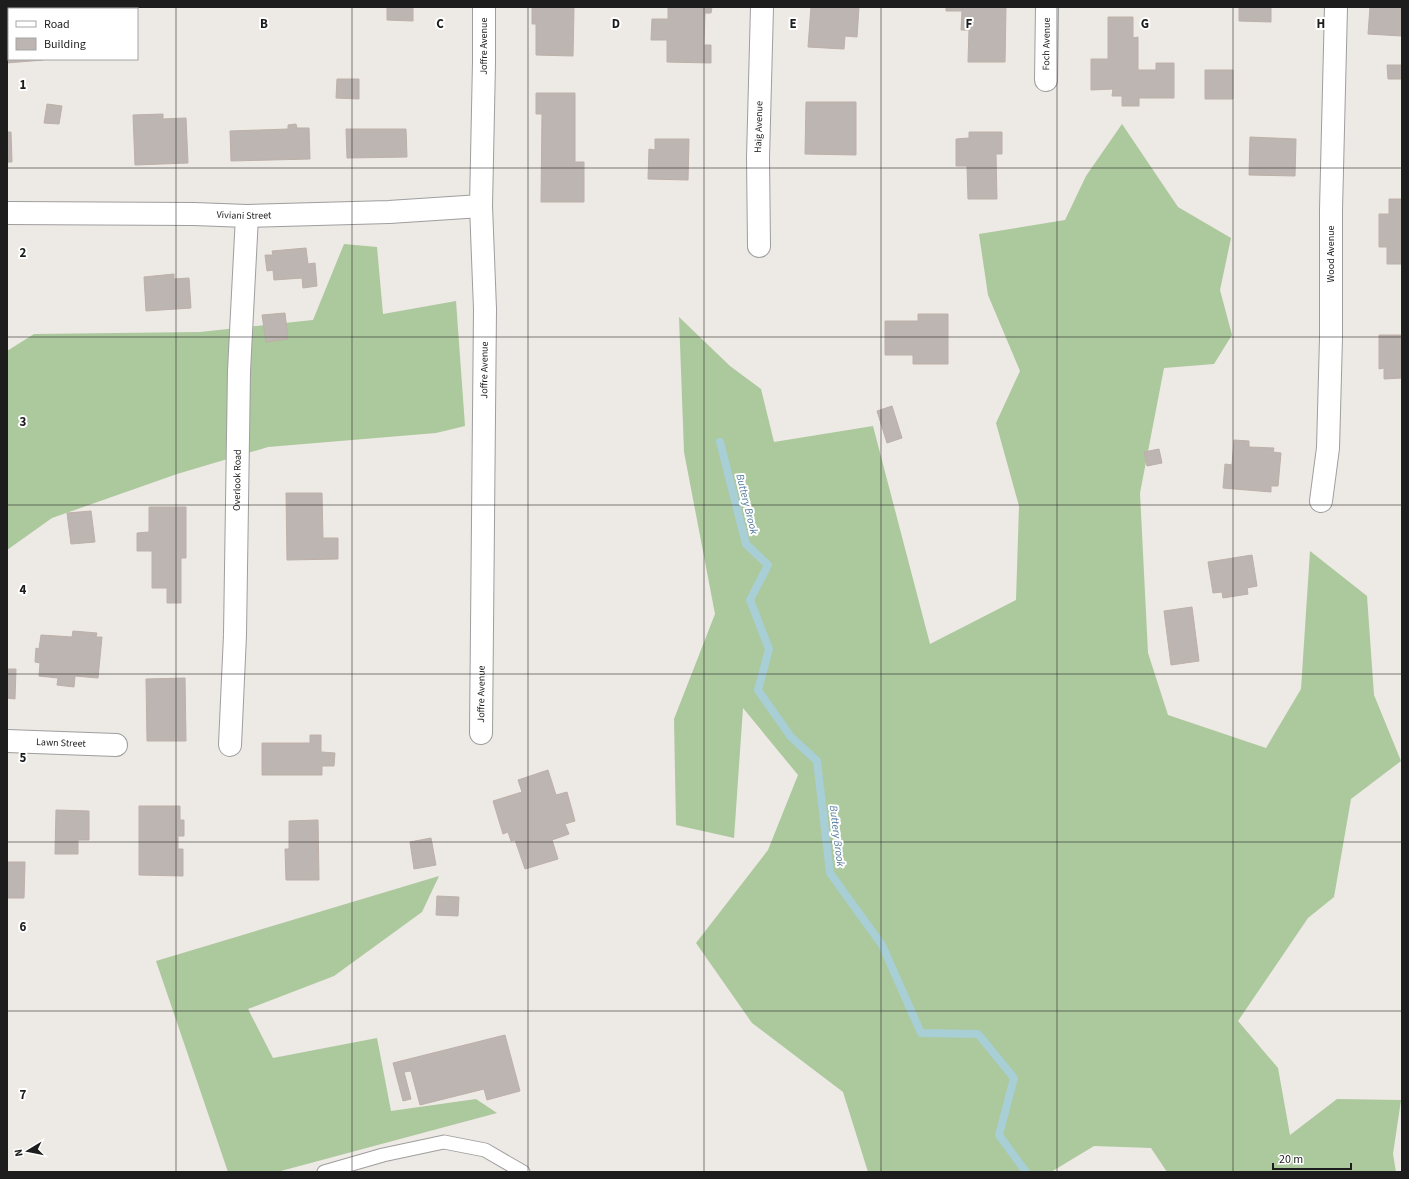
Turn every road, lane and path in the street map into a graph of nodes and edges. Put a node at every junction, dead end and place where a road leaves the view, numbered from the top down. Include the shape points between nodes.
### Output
1 (484, 7) edge
2 (762, 7) edge
3 (1047, 7) edge
4 (1336, 7) edge
5 (1046, 80) dead end
6 (481, 206) junction
7 (7, 213) edge
8 (247, 216) junction
9 (759, 246) dead end
10 (1321, 501) dead end
11 (480, 733) dead end
12 (7, 741) edge
13 (116, 745) dead end
14 (230, 745) dead end
15 (324, 1172) edge
16 (523, 1172) edge

1 - 6 street, Joffre Avenue
2 - 9 street, Haig Avenue via 758,158
3 - 5 street, Foch Avenue
4 - 10 street, Wood Avenue via 1328,448
6 - 8 street, Viviani Street via 389,212
6 - 11 street, Joffre Avenue via 485,317
7 - 8 street, Viviani Street
8 - 14 street, Overlook Road via 239,371 235,635
12 - 13 street, Lawn Street
15 - 16 lane via 383,1155 444,1142 485,1150

